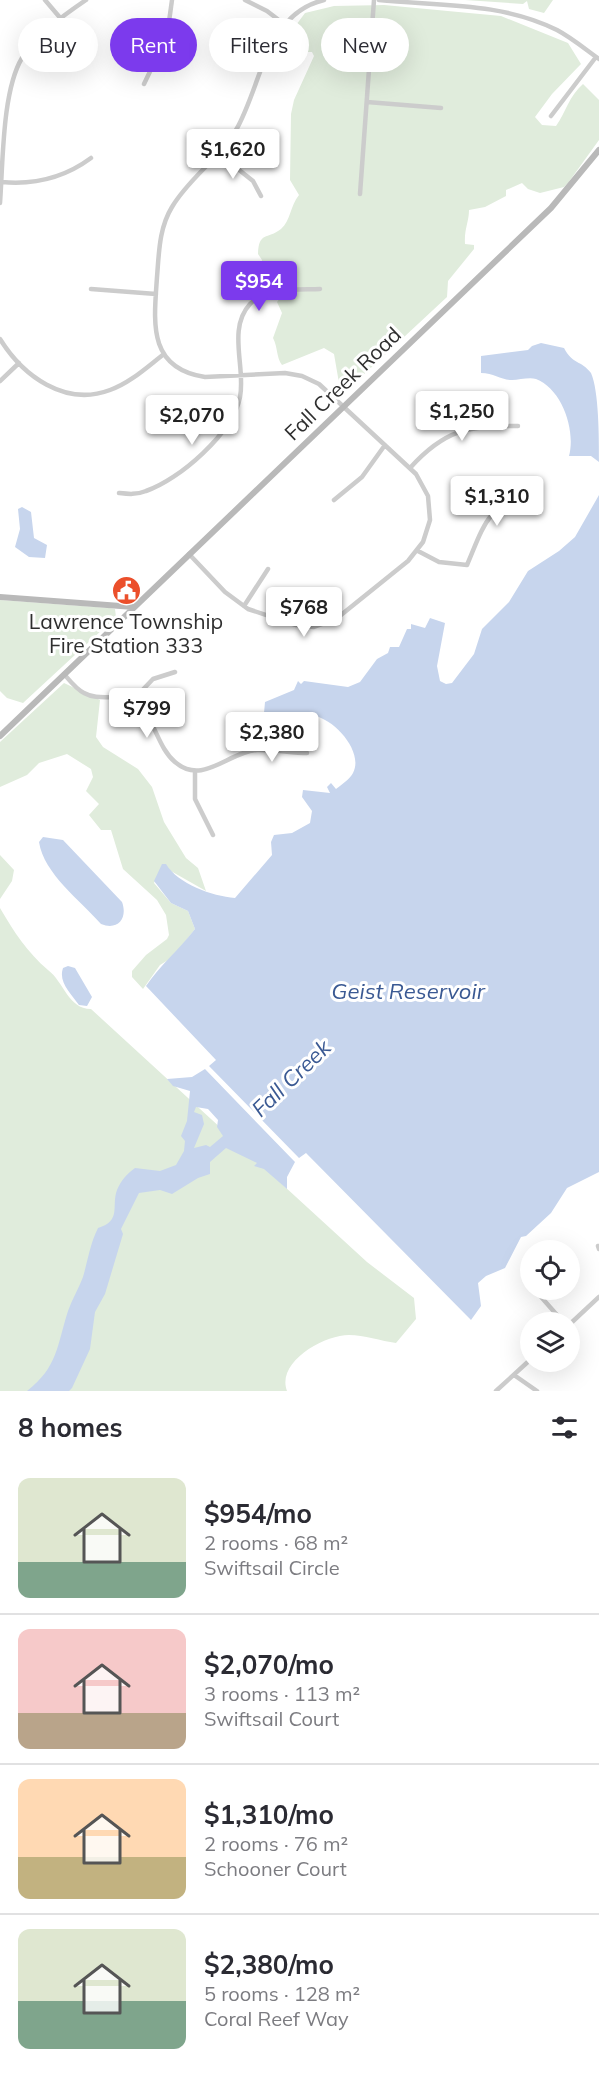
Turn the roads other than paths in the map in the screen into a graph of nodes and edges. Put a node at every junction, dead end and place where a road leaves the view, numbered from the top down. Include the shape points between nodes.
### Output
1 (45, 0) edge
2 (86, 0) edge
3 (172, 0) edge
4 (245, 0) edge
5 (324, 0) edge
6 (374, 0) edge
7 (379, 0) edge
8 (60, 18) edge
9 (64, 18) edge
10 (275, 18) edge
11 (292, 18) edge
12 (597, 58) edge
13 (18, 68) edge
14 (261, 72) edge
15 (144, 84) dead end
16 (367, 102) junction
17 (441, 108) dead end
18 (551, 116) dead end
19 (219, 154) junction
20 (598, 155) edge
21 (91, 158) dead end
22 (2, 182) junction
23 (360, 194) dead end
24 (261, 195) dead end
25 (0, 203) edge
26 (92, 289) dead end
27 (320, 289) dead end
28 (156, 294) junction
29 (0, 339) edge
30 (164, 354) junction
31 (19, 363) junction
32 (242, 375) junction
33 (0, 381) edge
34 (344, 406) junction
35 (518, 426) dead end
36 (385, 446) junction
37 (410, 468) junction
38 (530, 492) dead end
39 (119, 493) dead end
40 (334, 500) dead end
41 (418, 551) junction
42 (189, 554) junction
43 (268, 569) dead end
44 (0, 597) edge
45 (244, 606) junction
46 (134, 607) junction
47 (175, 672) dead end
48 (64, 674) junction
49 (132, 701) junction
50 (0, 736) edge
51 (308, 753) dead end
52 (195, 771) junction
53 (213, 835) dead end
54 (599, 1297) edge
55 (544, 1300) edge
56 (554, 1312) edge
57 (580, 1315) edge
58 (520, 1369) edge
59 (514, 1375) junction
60 (496, 1391) edge
61 (537, 1391) edge

1 - 8 street
2 - 9 street
3 - 15 street via 167,36
4 - 10 street
5 - 11 street
6 - 16 street
7 - 12 street via 489,8 519,15 558,31
12 - 18 street
13 - 22 street via 10,94
14 - 19 street via 241,122
16 - 17 street
16 - 23 street
19 - 24 street via 253,181
19 - 28 street via 181,193 167,217 160,243
20 - 34 main road, Fall Creek Road via 551,208
21 - 22 street via 52,178
22 - 25 street
26 - 28 street
27 - 32 street via 275,292 252,303 239,328
28 - 30 street via 154,329
29 - 31 street
30 - 31 street via 118,386 88,394 53,389
30 - 32 street via 192,375
31 - 33 street
32 - 34 street via 302,376 328,390
32 - 39 street via 235,413 211,443 167,482 133,494
34 - 36 street
34 - 42 main road, Fall Creek Road
35 - 37 street via 458,431 433,445
36 - 37 street
36 - 40 street via 362,477
37 - 41 street via 425,489 430,509 428,530
38 - 41 street via 495,509 467,565 439,562
41 - 45 street via 340,616 322,626 301,626
42 - 45 street
42 - 46 main road, Fall Creek Road
43 - 45 street
44 - 46 main road
46 - 48 main road, Fall Creek Road
47 - 49 street via 153,679
48 - 49 street via 88,695
48 - 50 main road, Fall Creek Road
49 - 52 street via 146,715 171,758
51 - 52 street via 257,750 212,769
52 - 53 street via 195,800
54 - 57 street
55 - 56 street
58 - 59 street
59 - 60 street
59 - 61 street

